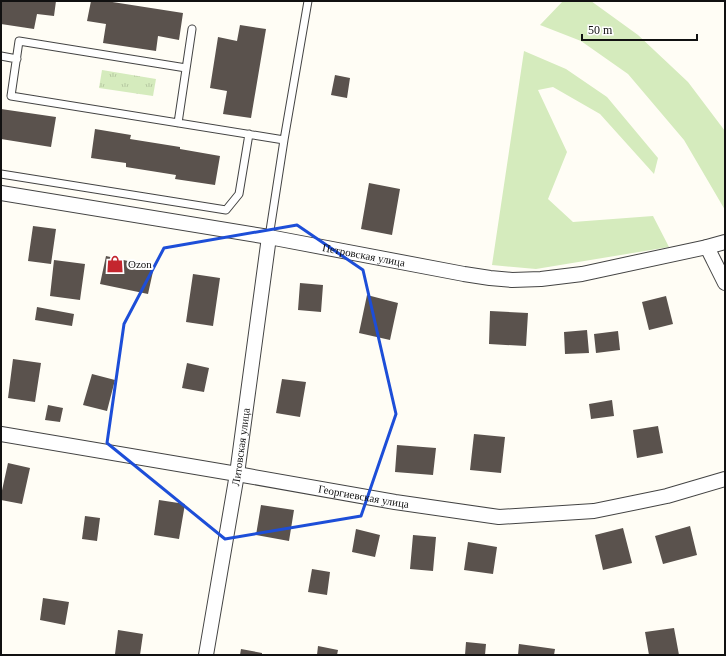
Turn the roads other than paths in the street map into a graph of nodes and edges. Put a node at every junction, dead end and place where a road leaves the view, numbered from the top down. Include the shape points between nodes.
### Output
1 (308, 1) edge
2 (192, 29) dead end
3 (1, 56) edge
4 (17, 59) junction
5 (186, 68) junction
6 (178, 122) junction
7 (249, 134) junction
8 (284, 140) junction
9 (1, 174) edge
10 (1, 193) edge
11 (269, 237) junction
12 (725, 242) edge
13 (707, 247) junction
14 (725, 282) edge
15 (1, 434) edge
16 (237, 474) junction
17 (725, 479) edge
18 (206, 655) edge

1 - 8 lane
2 - 5 lane
3 - 4 lane
4 - 5 lane via 19,41
4 - 6 lane via 10,96
5 - 6 lane
6 - 7 lane
7 - 8 lane
7 - 9 lane via 239,194 226,210
8 - 11 lane
10 - 11 street, Петровская улица
11 - 13 street, Петровская улица via 464,274 512,280 582,274
11 - 16 street, Литовская улица
12 - 13 street, Петровская улица
13 - 14 street
15 - 16 street, Георгиевская улица
16 - 17 street, Георгиевская улица via 395,502 499,517 594,511 667,496
16 - 18 street, Литовская улица

